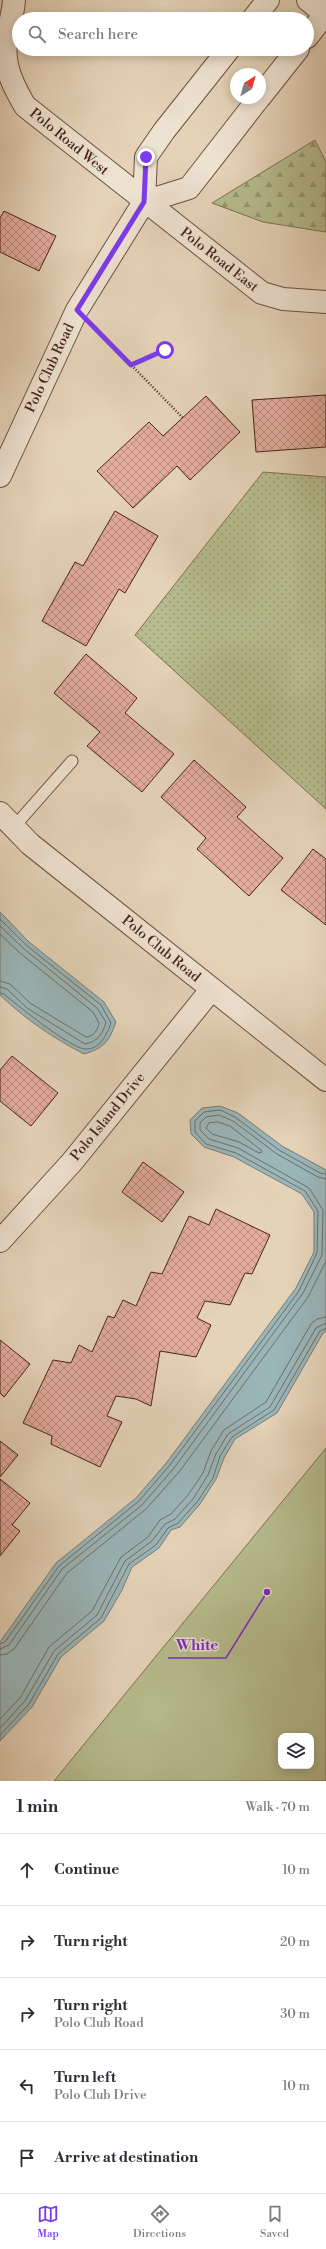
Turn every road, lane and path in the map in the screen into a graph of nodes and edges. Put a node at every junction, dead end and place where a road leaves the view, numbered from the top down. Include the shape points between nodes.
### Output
1 (14, 0) edge
2 (268, 0) edge
3 (308, 0) edge
4 (259, 12) edge
5 (326, 12) edge
6 (314, 28) edge
7 (223, 56) edge
8 (293, 56) edge
9 (266, 90) edge
10 (255, 104) edge
11 (144, 202) junction
12 (326, 302) edge
13 (77, 310) junction
14 (165, 350) dead end
15 (131, 365) junction
16 (183, 418) dead end
17 (0, 476) edge
18 (72, 761) dead end
19 (6, 821) edge
20 (211, 990) junction
21 (326, 1080) edge
22 (0, 1241) edge

1 - 11 street, Polo Road West via 6,45 7,67 14,88 25,106
2 - 4 street
3 - 5 street
5 - 6 street
7 - 11 street via 146,157
8 - 9 street
10 - 11 street via 189,188
11 - 12 street, Polo Road East via 262,293 283,299
11 - 13 street, Polo Club Road
13 - 15 path
13 - 17 street, Polo Club Road
14 - 15 path
15 - 16 path
18 - 19 lane
19 - 20 street, Polo Club Road via 30,844
20 - 21 street, Polo Club Road
20 - 22 street, Polo Island Drive via 72,1162

